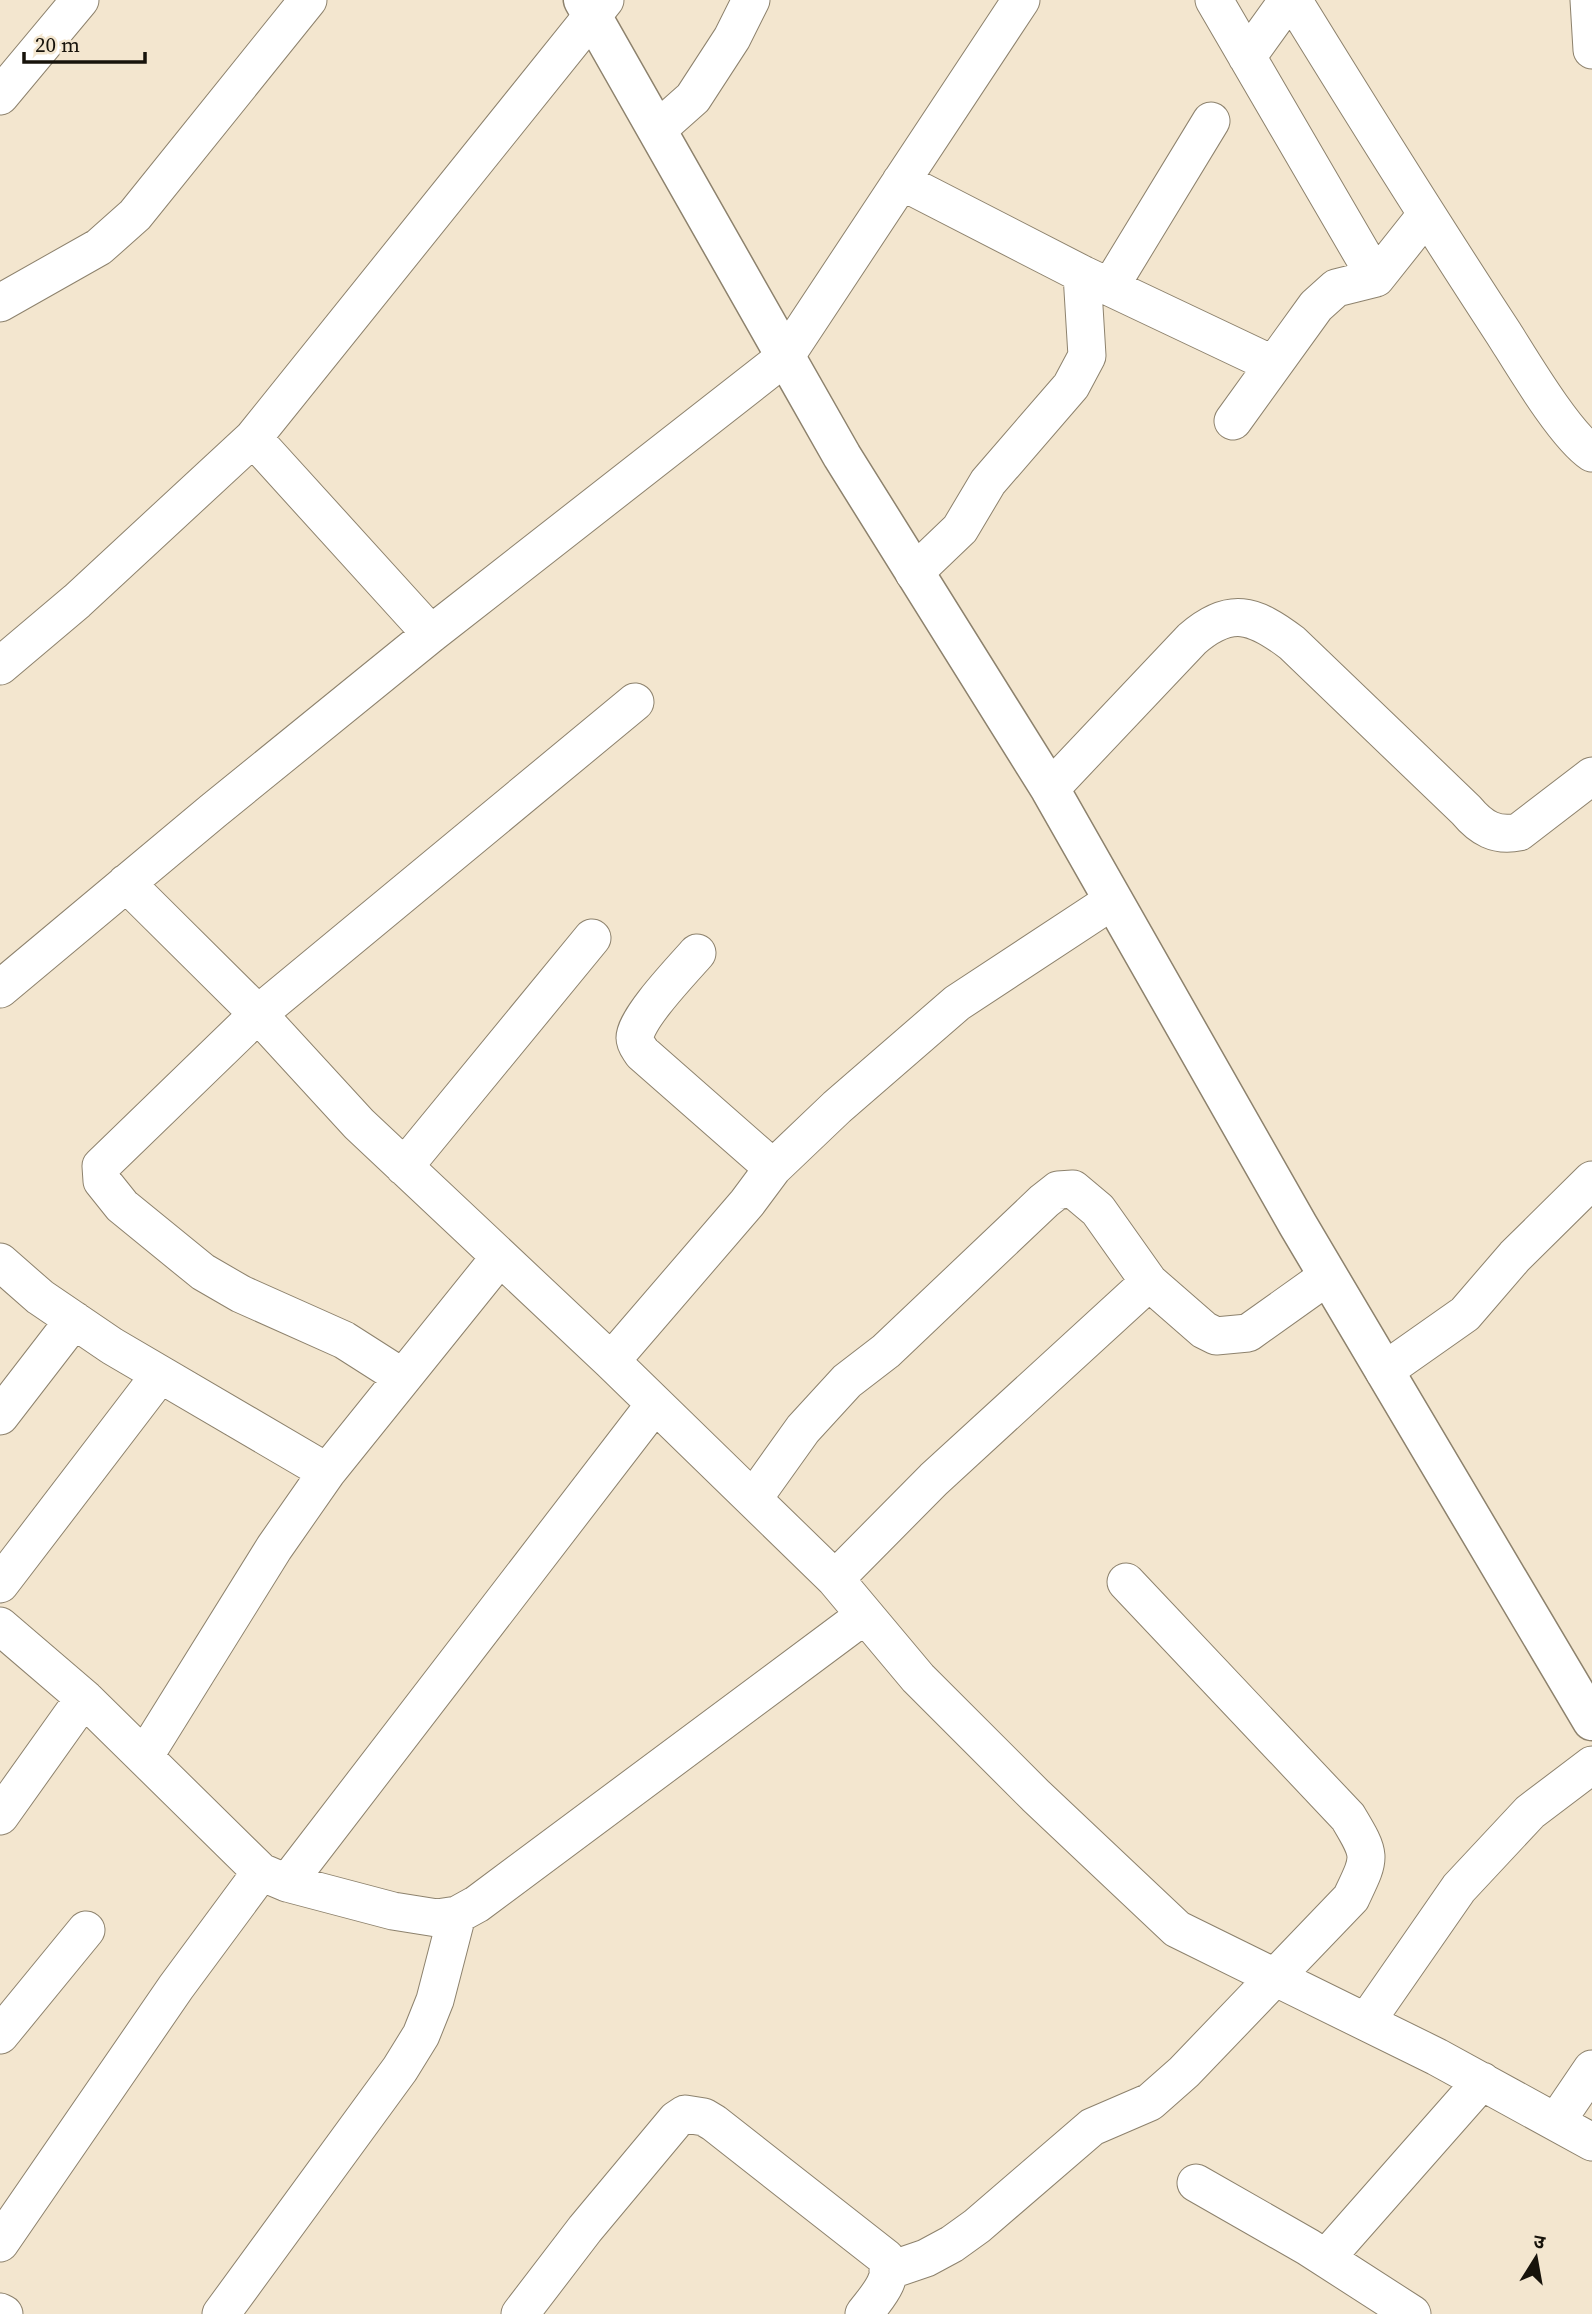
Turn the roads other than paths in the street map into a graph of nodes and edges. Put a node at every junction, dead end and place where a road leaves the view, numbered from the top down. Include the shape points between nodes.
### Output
1 (80, 0) edge
2 (308, 0) edge
3 (751, 0) edge
4 (1021, 0) edge
5 (1214, 0) edge
6 (1290, 0) edge
7 (1589, 0) edge
8 (594, 6) edge
9 (1592, 50) edge
10 (1247, 57) junction
11 (0, 96) edge
12 (1211, 121) dead end
13 (657, 131) junction
14 (901, 181) junction
15 (1423, 220) junction
16 (1383, 270) junction
17 (1096, 281) junction
18 (0, 303) edge
19 (785, 357) junction
20 (1272, 364) junction
21 (1233, 421) dead end
22 (253, 438) junction
23 (1592, 453) edge
24 (914, 573) junction
25 (431, 634) junction
26 (0, 666) edge
27 (635, 702) dead end
28 (1592, 776) edge
29 (1050, 789) junction
30 (126, 883) junction
31 (1112, 901) junction
32 (592, 938) dead end
33 (696, 953) dead end
34 (0, 989) edge
35 (258, 1014) junction
36 (404, 1167) junction
37 (773, 1168) junction
38 (1592, 1180) edge
39 (500, 1257) junction
40 (0, 1262) edge
41 (1328, 1276) junction
42 (1149, 1282) junction
43 (74, 1320) junction
44 (611, 1361) junction
45 (1384, 1371) junction
46 (159, 1376) junction
47 (401, 1377) junction
48 (656, 1404) junction
49 (0, 1416) edge
50 (327, 1472) junction
51 (753, 1499) junction
52 (835, 1579) junction
53 (1126, 1582) dead end
54 (0, 1584) edge
55 (865, 1615) junction
56 (0, 1626) edge
57 (84, 1698) junction
58 (1592, 1721) edge
59 (144, 1757) junction
60 (1592, 1765) edge
61 (0, 1816) edge
62 (274, 1878) junction
63 (457, 1914) junction
64 (86, 1930) dead end
65 (1276, 1977) junction
66 (1366, 2022) junction
67 (0, 2035) edge
68 (1592, 2069) edge
69 (1482, 2081) junction
70 (1556, 2122) junction
71 (1592, 2142) edge
72 (1196, 2183) dead end
73 (0, 2243) edge
74 (1326, 2258) junction
75 (888, 2271) junction
76 (221, 2314) edge
77 (520, 2314) edge
78 (864, 2314) edge
79 (1412, 2314) edge

1 - 11 street
2 - 18 street via 135,215 99,247
3 - 13 street via 693,98
4 - 14 street
5 - 10 street
6 - 10 street
6 - 15 street
7 - 9 street
8 - 13 street
8 - 22 street
10 - 16 street
12 - 17 street
13 - 19 street
14 - 17 street
14 - 19 street
15 - 16 street
15 - 23 street via 1566,426
16 - 20 street via 1325,296
17 - 20 street
17 - 24 street via 1087,356 1072,386 988,482 960,529
19 - 24 street
19 - 25 street
20 - 21 street
22 - 25 street
22 - 26 street
24 - 29 street
25 - 30 street
27 - 35 street
28 - 29 street via 1519,832 1490,831 1292,643 1273,629 1238,616 1213,623 1192,639
29 - 31 street
30 - 34 street
30 - 35 street
31 - 37 street via 957,1003
31 - 41 street
32 - 36 street
33 - 37 street via 644,1016 634,1037 636,1044
35 - 36 street
35 - 47 street via 108,1157 101,1166 102,1181 122,1206 203,1272 344,1340
36 - 39 street
37 - 44 street
38 - 45 street via 1465,1314
39 - 44 street
39 - 47 street
40 - 43 street
41 - 42 street via 1248,1333 1229,1336 1204,1330
41 - 45 street
42 - 51 street via 1098,1210 1073,1189 1058,1190 886,1352 847,1381 803,1429
42 - 52 street via 934,1479
43 - 46 street
43 - 49 street
44 - 48 street
45 - 58 street
46 - 50 street
46 - 54 street
47 - 50 street
48 - 51 street
48 - 62 street
50 - 59 street via 274,1548
51 - 52 street
52 - 55 street
53 - 65 street via 1349,1817 1366,1846 1367,1866 1351,1898
55 - 63 street via 477,1904
55 - 65 street via 918,1678 1177,1929
56 - 57 street
57 - 59 street
57 - 61 street
59 - 62 street
60 - 66 street via 1530,1812 1459,1888
62 - 63 street via 414,1915 437,1918
62 - 73 street via 176,1987
63 - 76 street via 421,2035
64 - 67 street
65 - 66 street
65 - 75 street via 1150,2102 1091,2127 953,2244
66 - 69 street
68 - 70 street
69 - 70 street
69 - 74 street
70 - 71 street
72 - 74 street
74 - 79 street
75 - 77 street via 886,2259 714,2123 685,2114 584,2229
75 - 78 street via 884,2286

